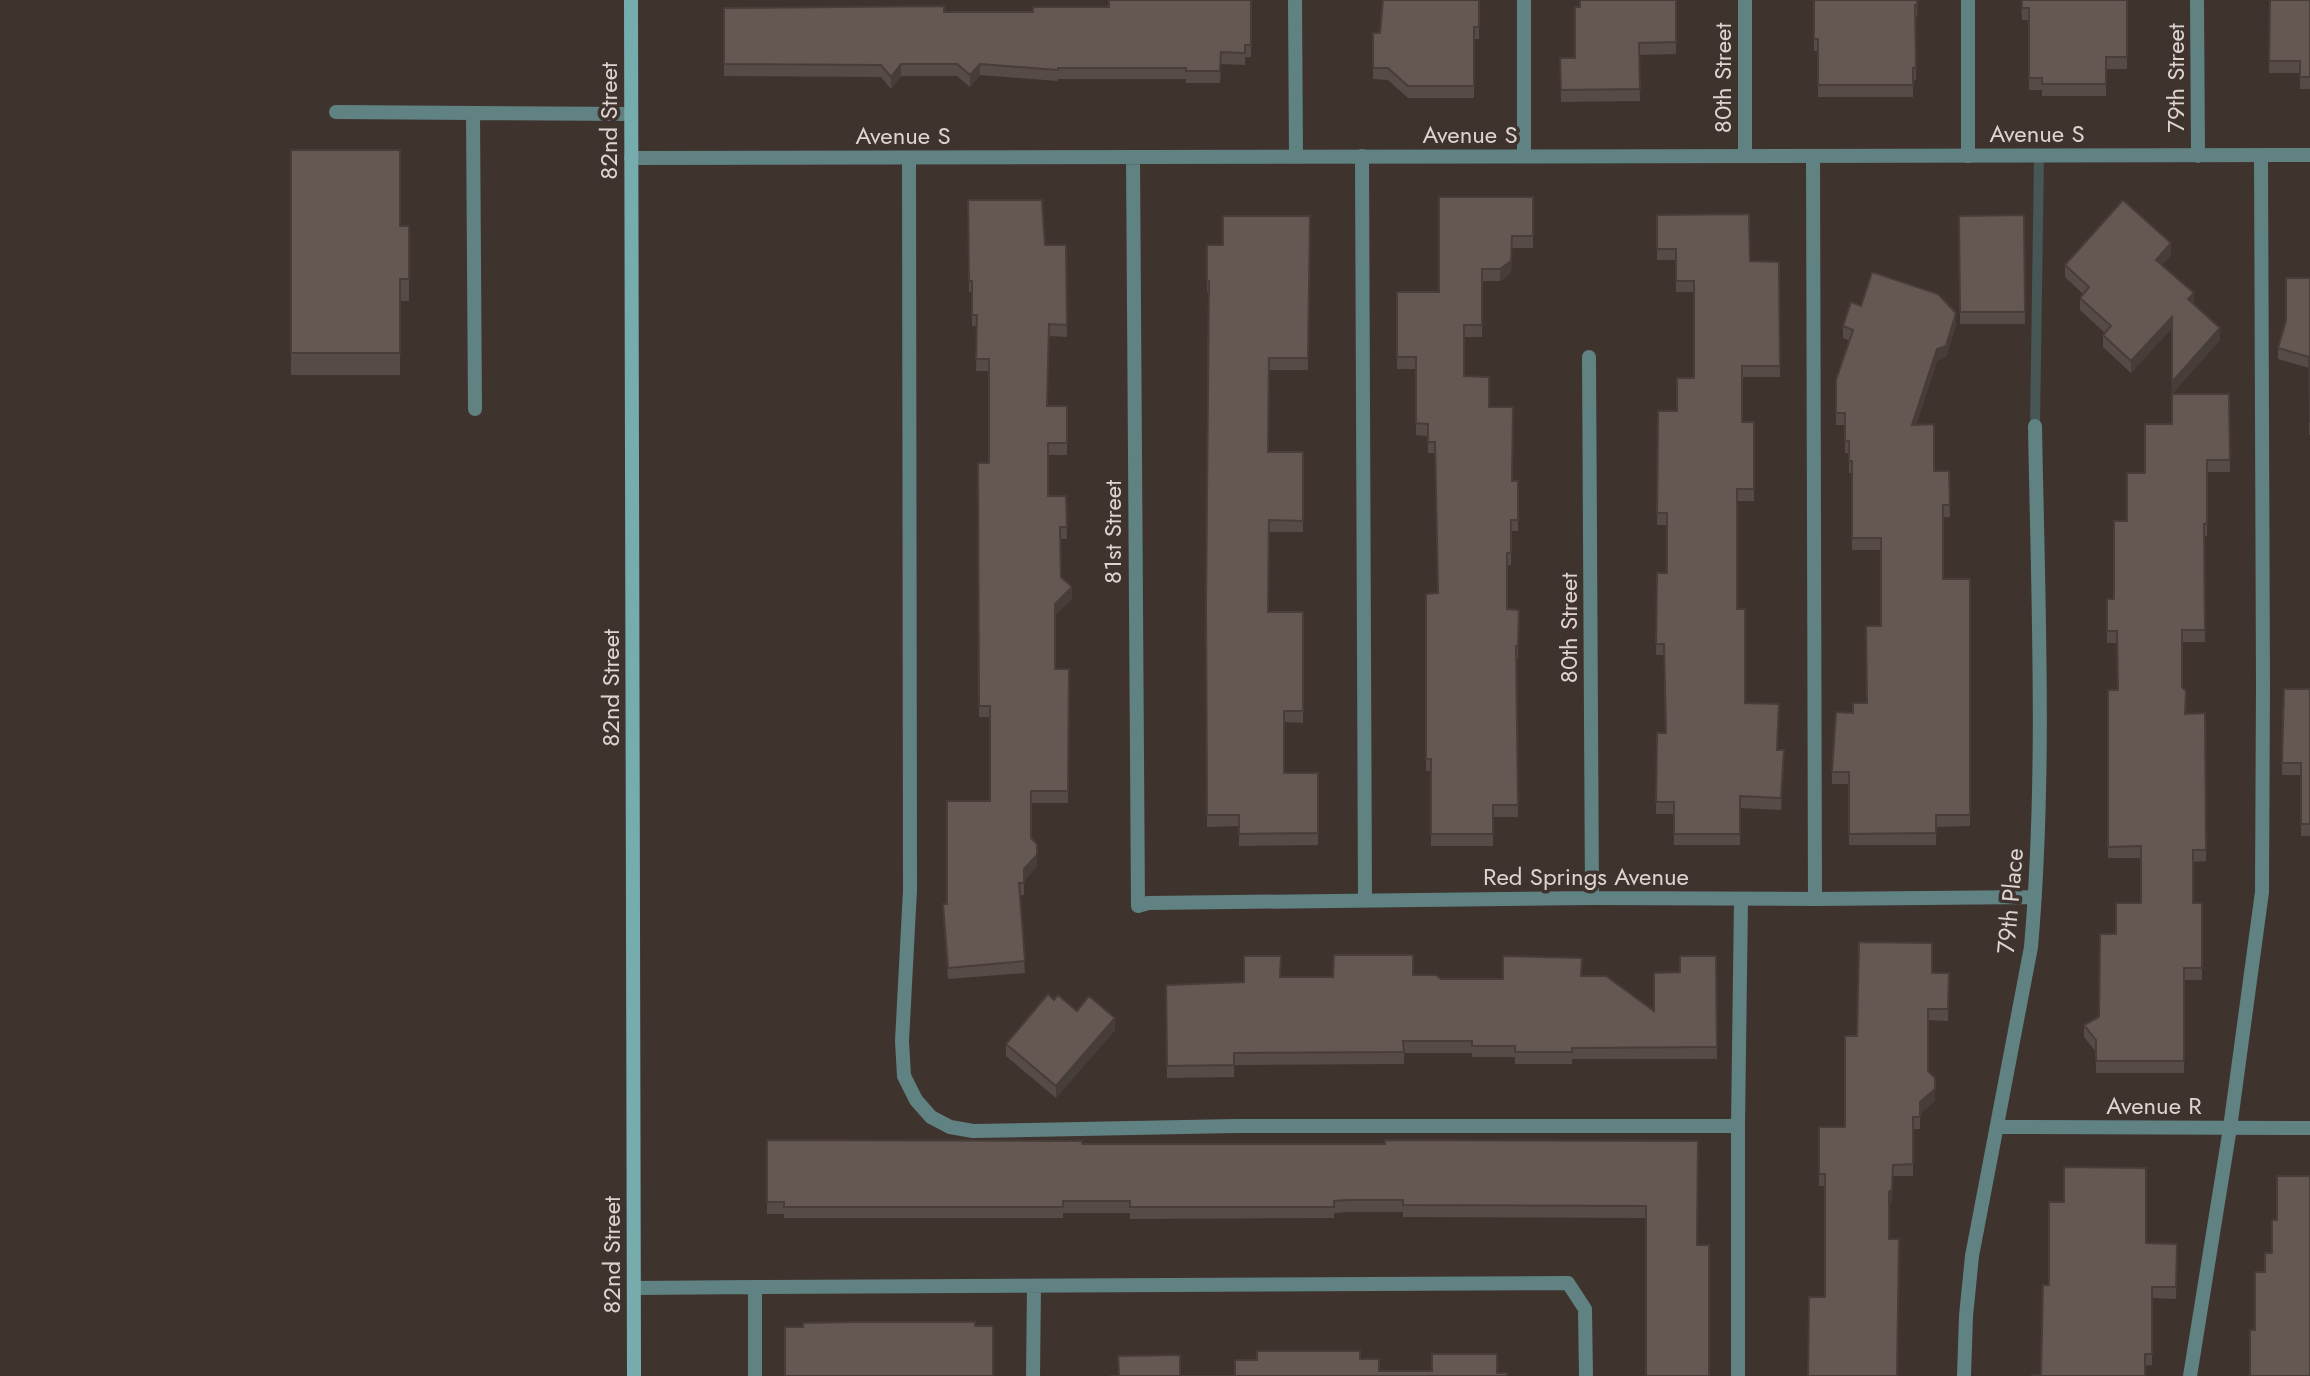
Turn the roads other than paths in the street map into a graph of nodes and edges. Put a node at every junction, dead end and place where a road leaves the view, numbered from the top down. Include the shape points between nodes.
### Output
1 (631, 0) edge
2 (1295, 0) edge
3 (1524, 0) edge
4 (1745, 0) edge
5 (1968, 0) edge
6 (2197, 0) edge
7 (336, 112) dead end
8 (473, 113) junction
9 (631, 114) junction
10 (2310, 155) edge
11 (1362, 156) junction
12 (1524, 156) junction
13 (1745, 156) junction
14 (1813, 156) junction
15 (1968, 156) junction
16 (2198, 156) junction
17 (2261, 156) junction
18 (1296, 157) junction
19 (631, 158) junction
20 (909, 158) junction
21 (1133, 158) junction
22 (1589, 357) dead end
23 (475, 409) dead end
24 (2035, 426) dead end
25 (2035, 897) junction
26 (1592, 898) junction
27 (1741, 899) junction
28 (1815, 899) junction
29 (1364, 900) junction
30 (1138, 905) joint
31 (1738, 1126) junction
32 (1998, 1127) junction
33 (2230, 1128) junction
34 (2310, 1128) edge
35 (1034, 1286) junction
36 (634, 1287) junction
37 (755, 1287) junction
38 (634, 1376) edge
39 (755, 1376) edge
40 (1033, 1376) edge
41 (1586, 1376) edge
42 (1738, 1376) edge
43 (1964, 1376) edge
44 (2190, 1376) edge

1 - 9 main road, 82nd Street
2 - 18 street
3 - 12 street
4 - 13 street, 80th Street
5 - 15 street
6 - 16 street, 79th Street
7 - 8 street
8 - 9 street
8 - 23 street
9 - 19 main road, 82nd Street
10 - 17 street, Avenue S
11 - 12 street, Avenue S
11 - 18 street, Avenue S
11 - 29 street
12 - 13 street, Avenue S
13 - 14 street, Avenue S
14 - 15 street, Avenue S
14 - 28 street
15 - 16 street, Avenue S
16 - 17 street, Avenue S
17 - 33 street via 2262,892
18 - 21 street, Avenue S
19 - 20 street, Avenue S
19 - 36 main road, 82nd Street
20 - 21 street, Avenue S
20 - 31 street via 910,890 902,1041 905,1076 916,1100 931,1117 973,1131
21 - 30 street, 81st Street
22 - 26 street, 80th Street
24 - 25 street, 79th Place via 2040,807
25 - 28 street, Red Springs Avenue
25 - 32 street, 79th Place via 2031,947
26 - 27 street, Red Springs Avenue
26 - 29 street, Red Springs Avenue
27 - 28 street, Red Springs Avenue
27 - 31 street
29 - 30 street, Red Springs Avenue
31 - 42 street
32 - 33 street, Avenue R
32 - 43 street, 79th Place via 1972,1256
33 - 34 street, Avenue R
33 - 44 street
35 - 37 street
35 - 40 street
35 - 41 street via 1569,1283 1585,1309
36 - 37 street
36 - 38 main road, 82nd Street
37 - 39 street

